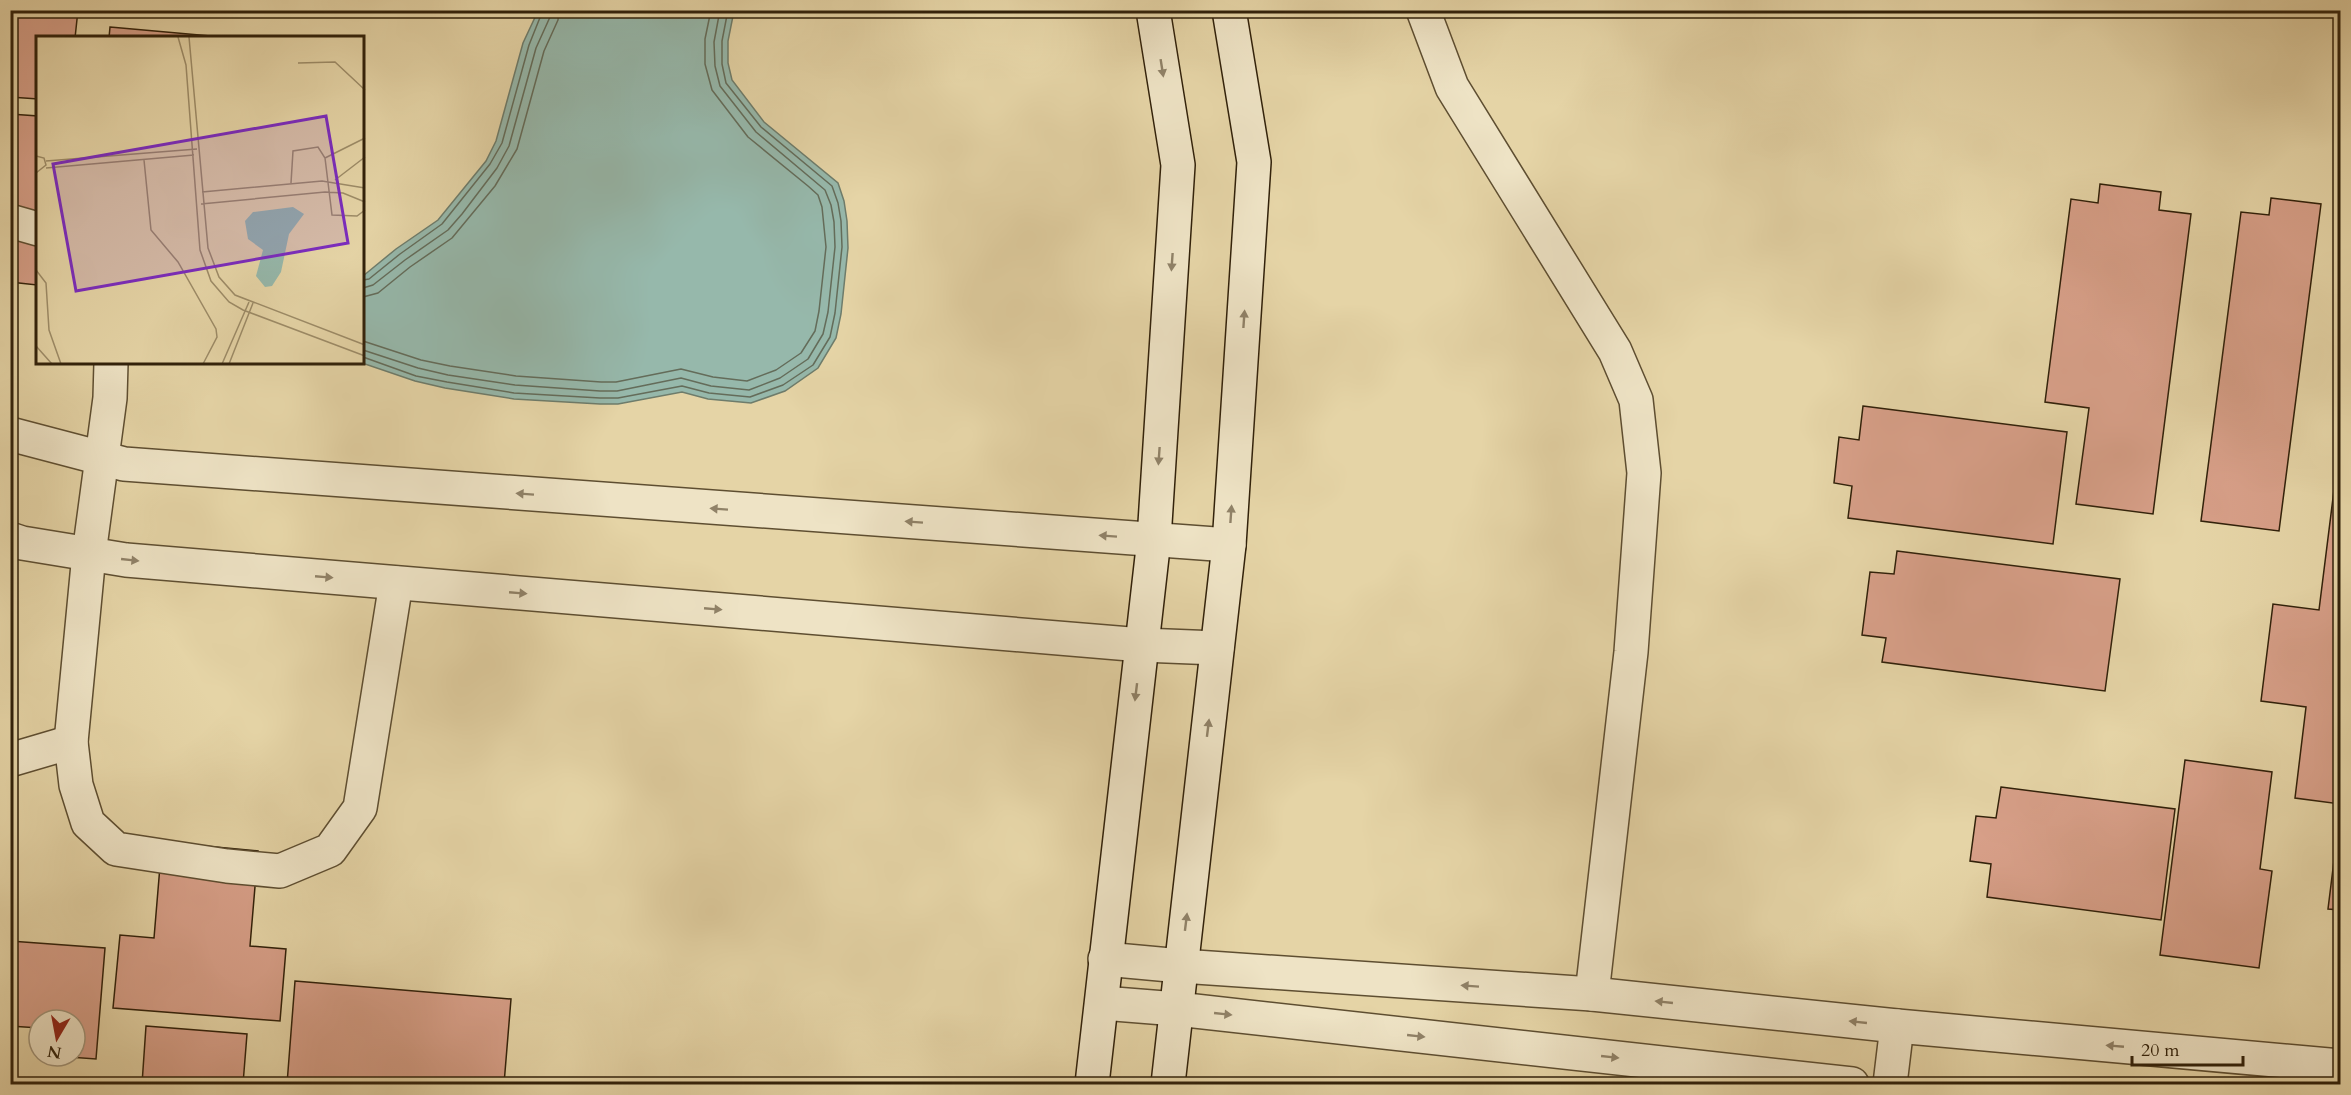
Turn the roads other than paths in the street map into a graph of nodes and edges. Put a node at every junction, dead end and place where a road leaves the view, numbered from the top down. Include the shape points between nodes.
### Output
1 (1153, 10) edge
2 (1229, 10) edge
3 (1423, 10) edge
4 (10, 221) edge
5 (36, 228) edge
6 (111, 364) edge
7 (10, 434) edge
8 (103, 459) junction
9 (1154, 539) junction
10 (14, 544) edge
11 (1229, 545) junction
12 (89, 554) junction
13 (396, 583) junction
14 (1142, 645) junction
15 (1217, 648) junction
16 (70, 742) junction
17 (10, 760) edge
18 (1105, 959) junction
19 (1181, 966) junction
20 (1592, 994) junction
21 (1102, 1003) junction
22 (1177, 1009) junction
23 (1897, 1026) junction
24 (2340, 1066) edge
25 (1092, 1084) edge
26 (1168, 1084) edge
27 (1852, 1084) edge
28 (1890, 1084) edge

1 -> 9 street via 1178,165
11 -> 2 street via 1254,162
3 - 20 street via 1452,87 1615,351 1636,400 1644,473 1636,585
4 - 5 street
6 - 8 street
7 - 8 street
9 -> 8 street via 135,465
8 - 12 street
9 - 11 street
9 - 14 street
10 - 12 street
11 - 15 street
12 -> 13 street
12 - 16 street
13 -> 14 street
13 - 16 street via 360,808 330,850 280,872 117,849 88,823 76,784
14 - 15 street
14 -> 18 street
19 -> 15 street
16 - 17 street
18 - 19 street
18 - 21 street
20 -> 19 street
19 - 22 street
23 -> 20 street
21 - 22 street
21 - 25 street
22 - 26 street
22 -> 27 street
24 -> 23 street
23 - 28 street

